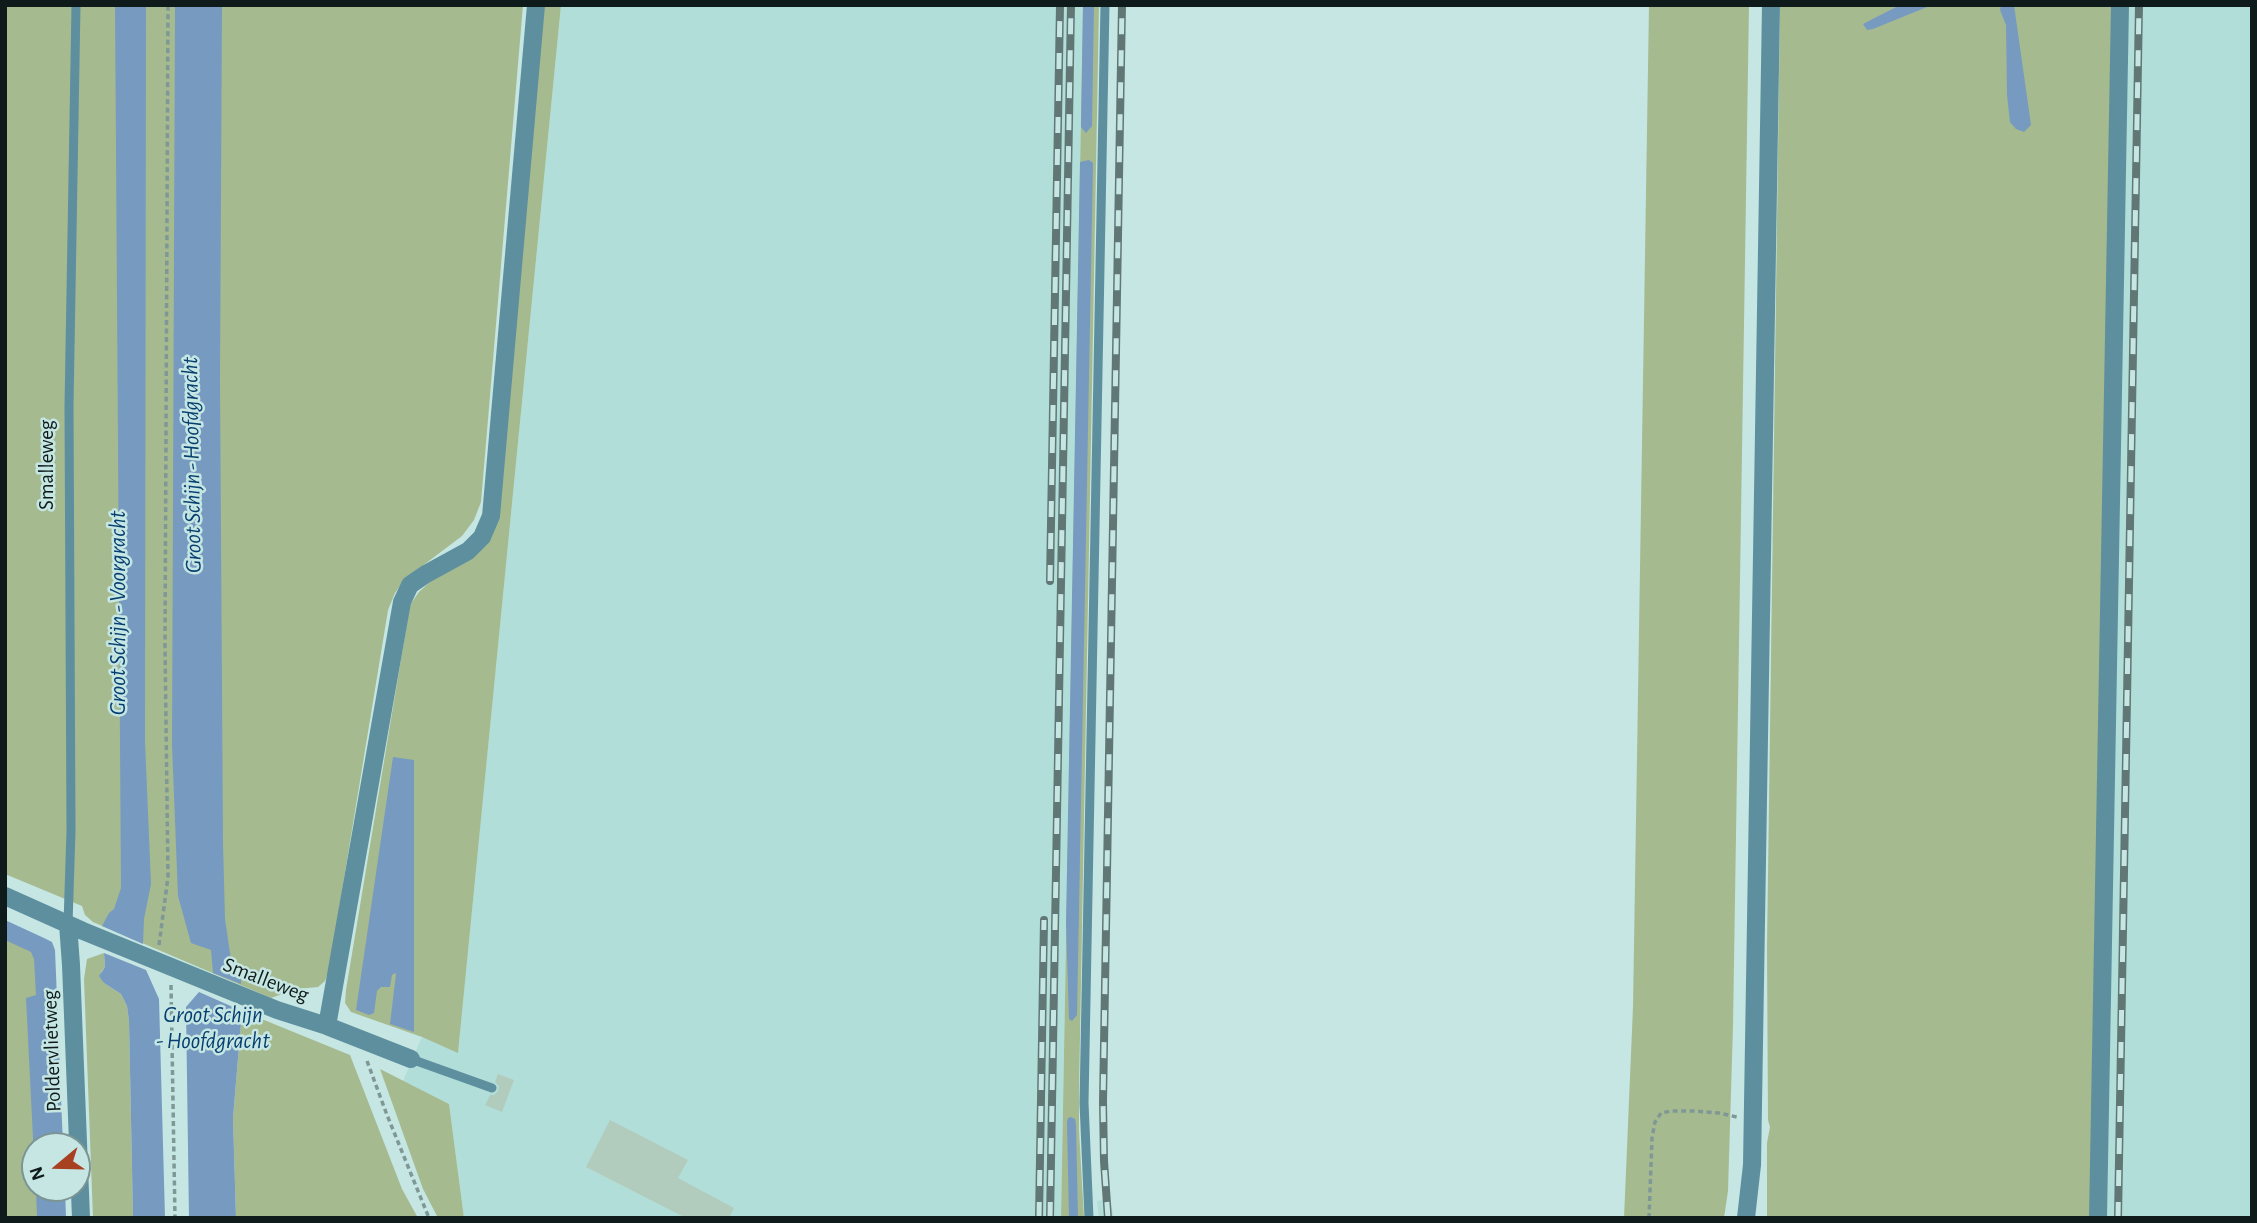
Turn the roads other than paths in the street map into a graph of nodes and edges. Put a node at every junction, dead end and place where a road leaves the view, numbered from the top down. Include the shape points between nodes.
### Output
1 (76, 5) edge
2 (536, 5) edge
3 (1105, 5) edge
4 (1771, 5) edge
5 (2120, 5) edge
6 (5, 896) edge
7 (76, 928) junction
8 (327, 1027) junction
9 (411, 1059) joint
10 (492, 1088) dead end
11 (81, 1218) edge
12 (1088, 1218) edge
13 (1746, 1218) edge
14 (2098, 1218) edge

1 - 7 lane, Smalleweg via 69,406 71,831
2 - 8 street via 491,516 482,537 468,551 410,585 402,603
3 - 12 lane via 1084,1089
4 - 13 street via 1753,1122
5 - 14 street
6 - 7 street, Smalleweg
7 - 8 street, Smalleweg
7 - 11 street, Poldervlietweg via 71,965
8 - 9 street, Smalleweg
9 - 10 lane

